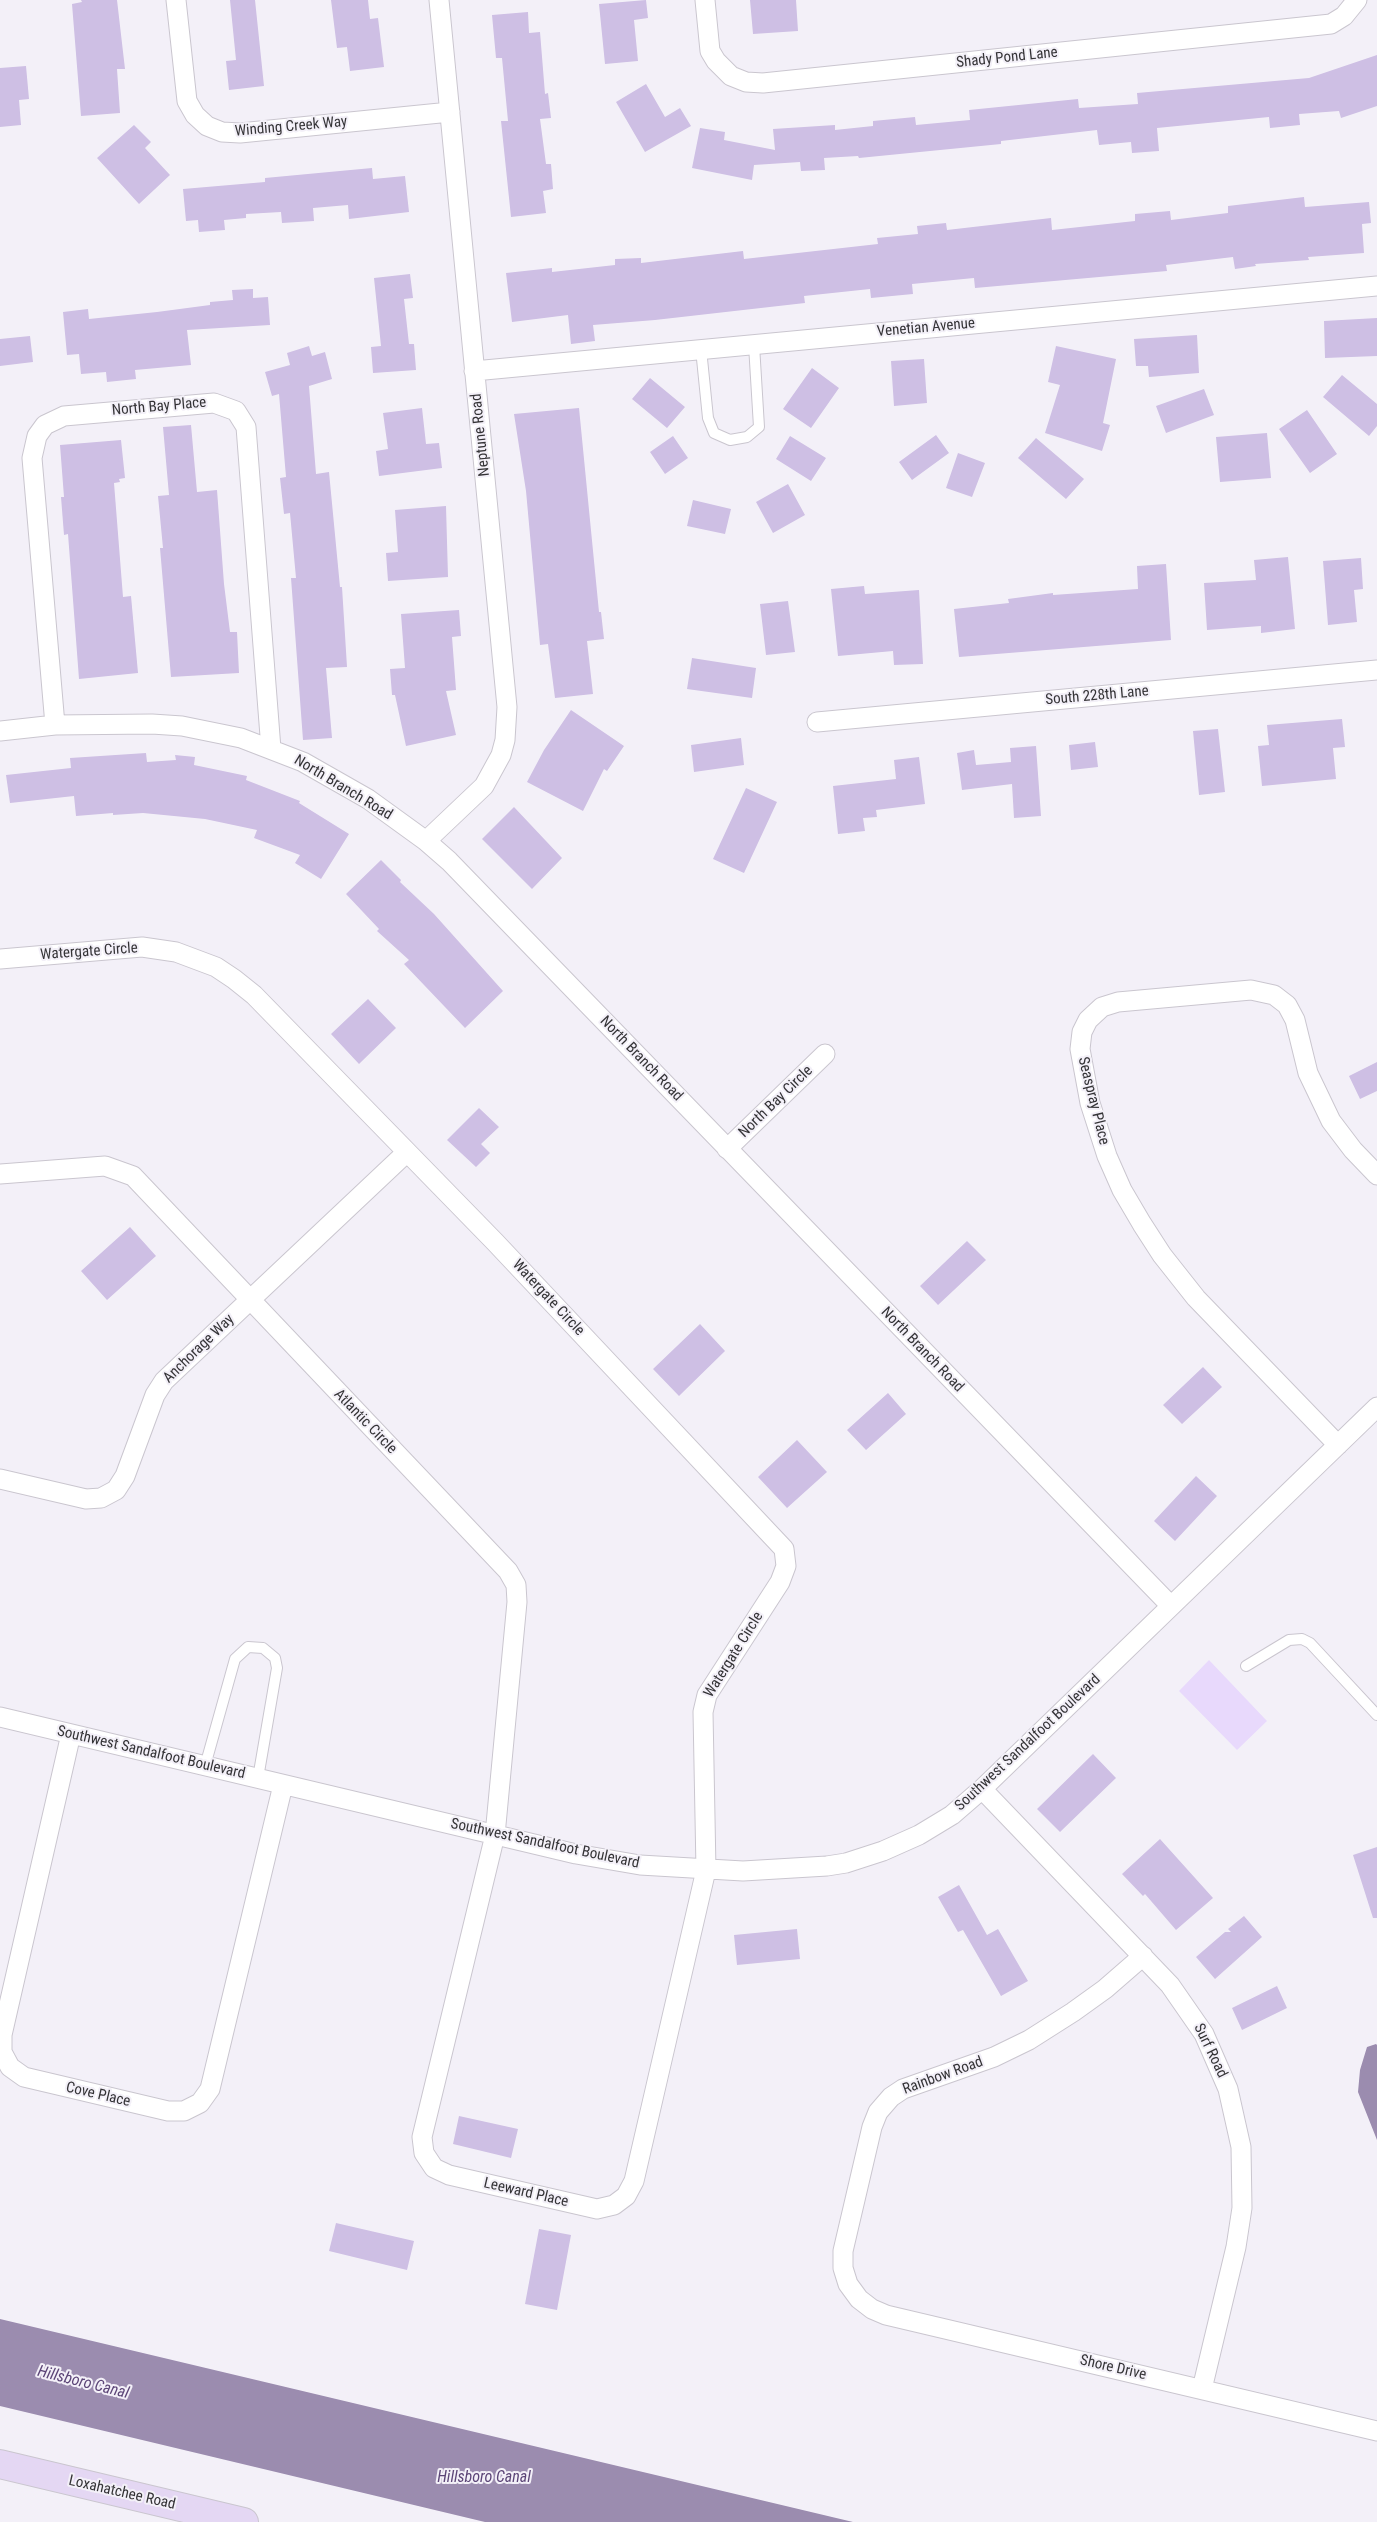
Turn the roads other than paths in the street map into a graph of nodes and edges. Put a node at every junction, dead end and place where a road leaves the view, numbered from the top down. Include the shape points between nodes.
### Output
1 (176, 0) edge
2 (439, 0) edge
3 (705, 0) edge
4 (1357, 0) edge
5 (450, 112) junction
6 (1377, 286) edge
7 (754, 345) junction
8 (701, 350) junction
9 (474, 371) junction
10 (1377, 670) edge
11 (817, 722) dead end
12 (55, 726) junction
13 (0, 731) edge
14 (271, 749) junction
15 (426, 840) junction
16 (0, 959) edge
17 (825, 1054) dead end
18 (727, 1149) junction
19 (407, 1152) junction
20 (0, 1174) edge
21 (1377, 1175) edge
22 (250, 1300) junction
23 (1377, 1407) edge
24 (1338, 1445) junction
25 (0, 1479) edge
26 (1171, 1606) junction
27 (1246, 1666) dead end
28 (1377, 1715) edge
29 (0, 1717) edge
30 (71, 1734) junction
31 (205, 1766) junction
32 (258, 1778) junction
33 (283, 1784) junction
34 (982, 1789) junction
35 (494, 1834) junction
36 (706, 1870) junction
37 (1143, 1956) junction
38 (854, 2294) joint
39 (1202, 2390) junction
40 (1377, 2431) edge
41 (0, 2464) edge
42 (244, 2522) edge

1 - 5 street, Winding Creek Way via 186,101 207,126 222,132 240,133
2 - 5 street, Neptune Road
3 - 4 street, Shady Pond Lane via 710,51 716,61 731,76 746,82 763,83 1331,24 1344,16
5 - 9 street, Neptune Road
6 - 7 street, Venetian Avenue
7 - 8 street, Venetian Avenue
7 - 8 lane via 759,427 747,437 730,440 714,433 708,418
8 - 9 street, Venetian Avenue
9 - 15 street, Neptune Road via 507,707 505,740 501,755 484,786
10 - 11 street, South 228th Lane
12 - 13 street, North Branch Road
12 - 14 street, North Branch Road via 182,726 241,738
12 - 14 street, North Bay Place via 32,458 37,436 45,425 64,416 214,403 236,411 246,426
14 - 15 street, North Branch Road via 303,762 368,799
15 - 18 street, North Branch Road
16 - 19 street, Watergate Circle via 142,947 176,952 216,967 254,994
17 - 18 street, North Bay Circle
18 - 26 street, North Branch Road
19 - 22 street, Anchorage Way
19 - 36 street, Watergate Circle via 784,1549 786,1566 780,1582 706,1695 703,1712
20 - 22 street, Atlantic Circle via 105,1166 133,1176
21 - 24 street, Seaspray Place via 1332,1121 1308,1073 1294,1020 1287,1005 1274,995 1251,990 1118,1002 1102,1007 1088,1020 1082,1032 1080,1049 1090,1103 1122,1190 1162,1254 1196,1298
22 - 25 street, Anchorage Way via 164,1381 155,1394 125,1476 116,1490 101,1498 86,1499
22 - 35 street, Atlantic Circle via 508,1572 516,1585
23 - 24 street, Southwest Sandalfoot Boulevard
24 - 26 street, Southwest Sandalfoot Boulevard
26 - 34 street, Southwest Sandalfoot Boulevard
27 - 28 lane via 1289,1640 1302,1638
29 - 30 street, Southwest Sandalfoot Boulevard
30 - 31 street, Southwest Sandalfoot Boulevard
30 - 33 street, Cove Place via 4,2026 2,2052 10,2067 24,2077 176,2111 200,2104 210,2090
31 - 32 street, Southwest Sandalfoot Boulevard
31 - 32 lane via 235,1658 248,1647 263,1648 275,1658 277,1668
32 - 33 street, Southwest Sandalfoot Boulevard
33 - 35 street, Southwest Sandalfoot Boulevard
34 - 36 street, Southwest Sandalfoot Boulevard via 919,1835 846,1863 743,1871
34 - 37 street, Surf Road
35 - 36 street, Southwest Sandalfoot Boulevard via 576,1854
35 - 36 street, Leeward Place via 422,2137 424,2154 434,2168 449,2175 597,2209 614,2205 626,2196 634,2181
37 - 38 street, Rainbow Road via 1105,1989 1029,2040 994,2057 903,2089 878,2112 843,2251 843,2268
37 - 39 street, Surf Road via 1183,2000 1214,2052 1228,2089 1241,2148 1242,2208 1236,2247
38 - 39 street, Shore Drive via 872,2309 886,2315
39 - 40 street, Shore Drive
41 - 42 main road, Loxahatchee Road

